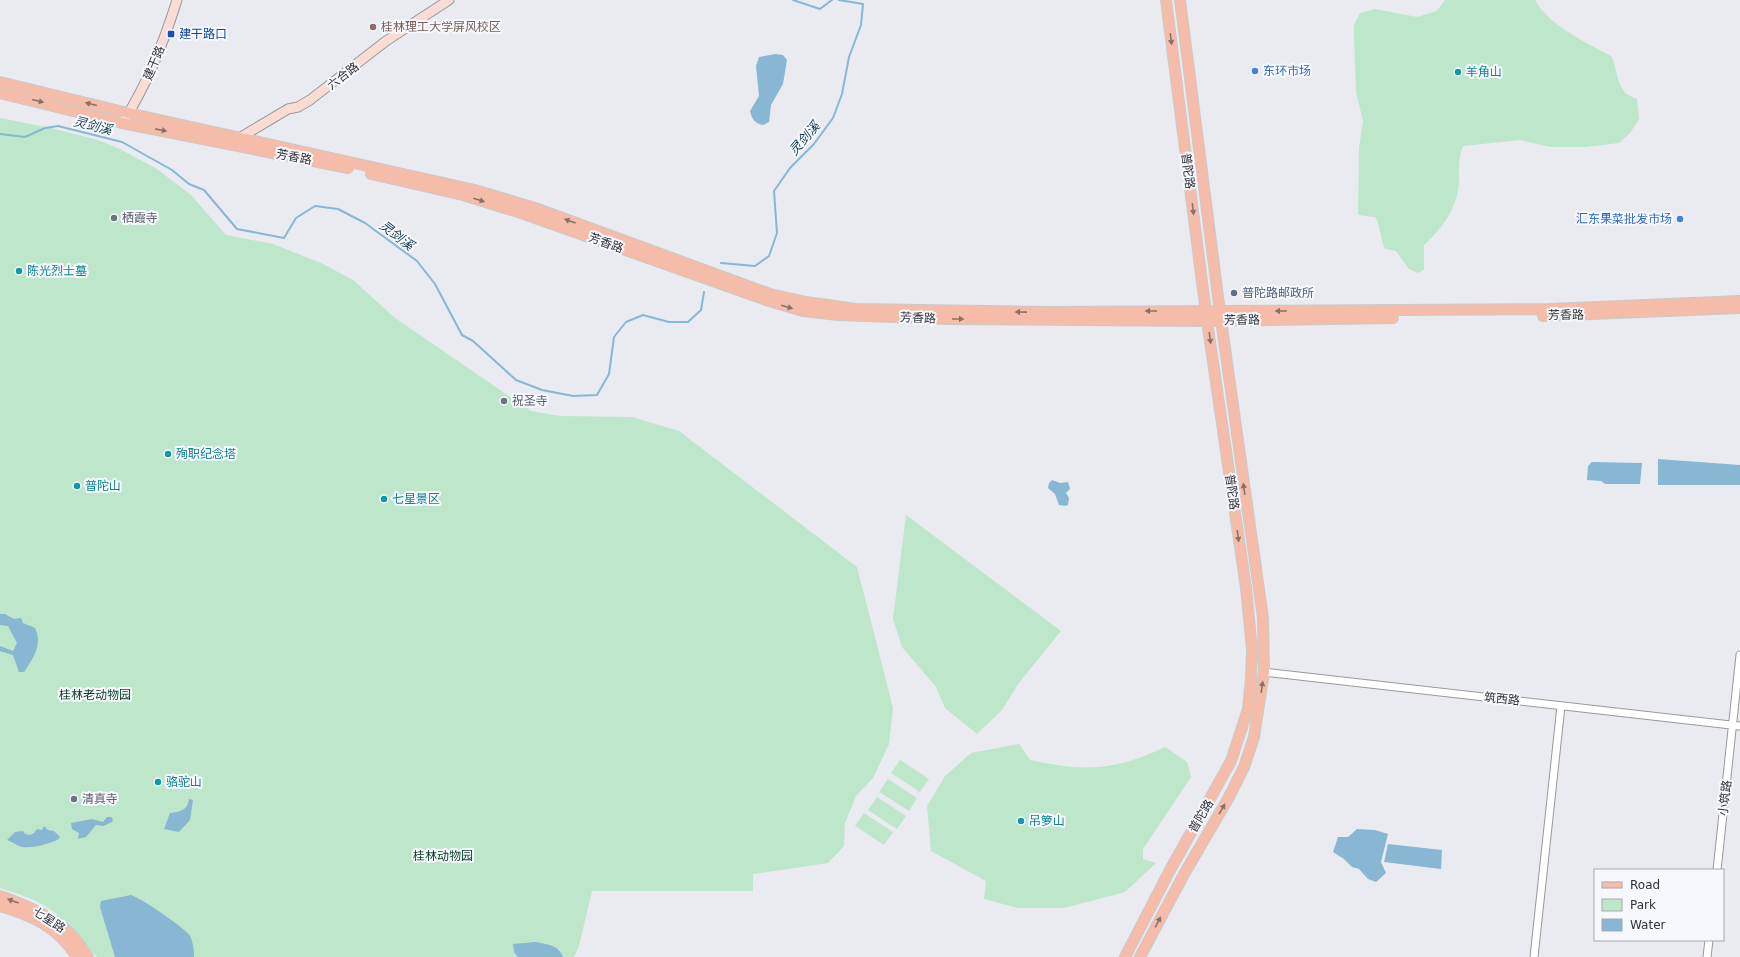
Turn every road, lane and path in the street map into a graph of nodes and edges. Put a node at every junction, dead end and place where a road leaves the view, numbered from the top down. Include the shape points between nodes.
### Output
1 (177, 0) edge
2 (449, 0) edge
3 (1166, 0) edge
4 (1180, 0) edge
5 (0, 82) edge
6 (0, 93) edge
7 (128, 113) junction
8 (122, 123) junction
9 (241, 137) junction
10 (234, 145) junction
11 (1740, 301) edge
12 (1740, 308) edge
13 (1220, 315) junction
14 (1207, 316) junction
15 (1740, 655) edge
16 (1264, 672) junction
17 (1561, 706) junction
18 (1737, 726) edge
19 (1717, 869) edge
20 (0, 896) edge
21 (0, 906) edge
22 (1709, 941) edge
23 (77, 957) edge
24 (88, 957) edge
25 (1125, 957) edge
26 (1140, 957) edge
27 (1534, 957) edge
28 (1707, 957) edge

1 - 7 street, 建干路 via 149,76
2 - 9 street, 六合路 via 386,40 310,100 288,109
3 -> 14 main road, 普陀路
4 - 13 main road, 普陀路
7 -> 5 main road
6 -> 8 main road
7 - 8 street, 建干路
7 - 9 main road, 芳香路
8 -> 10 main road, 芳香路
9 - 10 street, 六合路
14 -> 9 main road, 芳香路 via 856,309 806,302 770,294 535,208 475,190
10 -> 14 main road, 芳香路 via 463,195 803,311 838,315 949,319
11 -> 13 main road, 芳香路 via 1550,309
12 - 13 main road, 芳香路 via 1570,316
13 - 14 main road, 芳香路
16 -> 13 main road, 普陀路 via 1263,618
14 -> 25 main road, 普陀路 via 1250,619 1252,663 1248,709 1231,761 1160,888
15 - 18 street, 小筑路
16 - 17 street, 筑西路
26 -> 16 main road, 普陀路 via 1244,767 1254,737
17 - 18 street, 筑西路
17 - 27 street
18 - 19 street, 小筑路
24 -> 20 main road, 七星路 via 72,936 56,923 28,907
21 - 23 main road, 七星路 via 47,926 66,941
22 - 28 street

